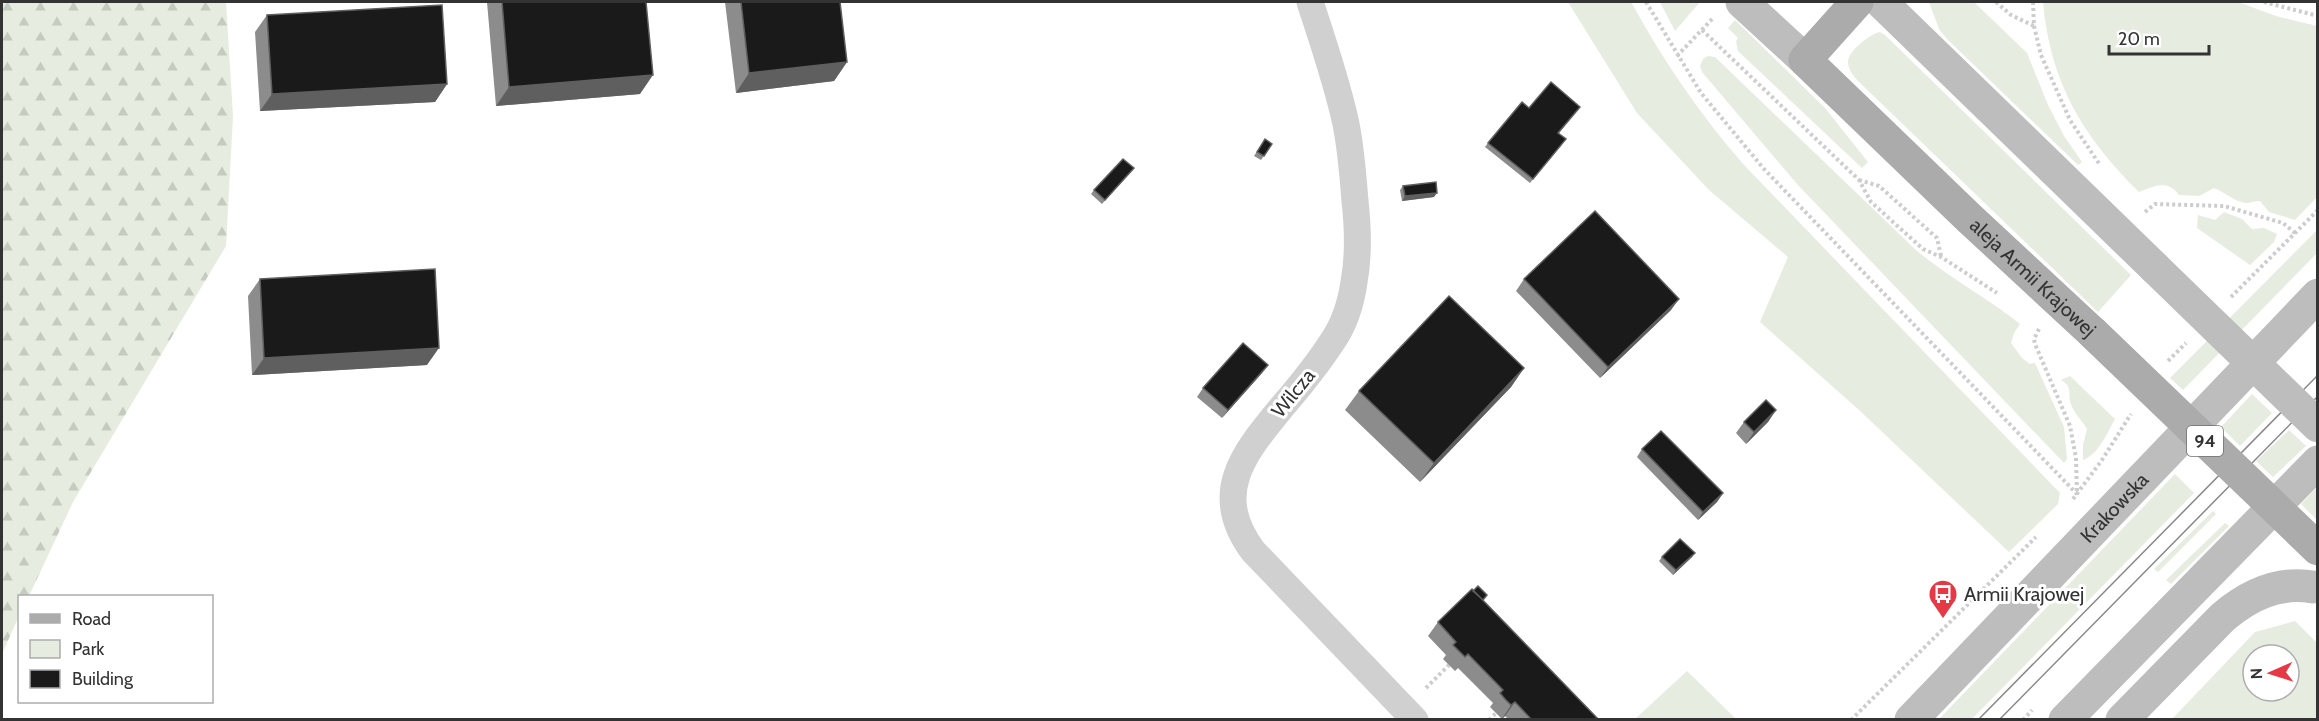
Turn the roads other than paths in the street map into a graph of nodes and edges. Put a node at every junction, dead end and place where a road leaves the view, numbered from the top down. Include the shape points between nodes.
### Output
1 (1310, 2) edge
2 (1857, 2) edge
3 (1881, 2) edge
4 (1729, 9) edge
5 (1805, 60) junction
6 (2318, 295) edge
7 (2318, 426) edge
8 (2318, 462) edge
9 (2318, 549) edge
10 (2315, 588) edge
11 (1417, 707) edge
12 (1911, 720) edge
13 (2065, 720) edge
14 (2122, 720) edge

1 - 11 street, Wilcza via 1346,124 1358,229 1355,282 1334,340 1242,460 1234,489 1235,512 1243,538 1253,551
2 - 5 main road
3 - 7 main road, bridge
4 - 5 main road
5 - 9 main road, aleja Armii Krajowej / 94, bridge
6 - 12 main road, Krakowska
8 - 13 main road
10 - 14 main road, bridge via 2298,585 2270,590 2240,603

